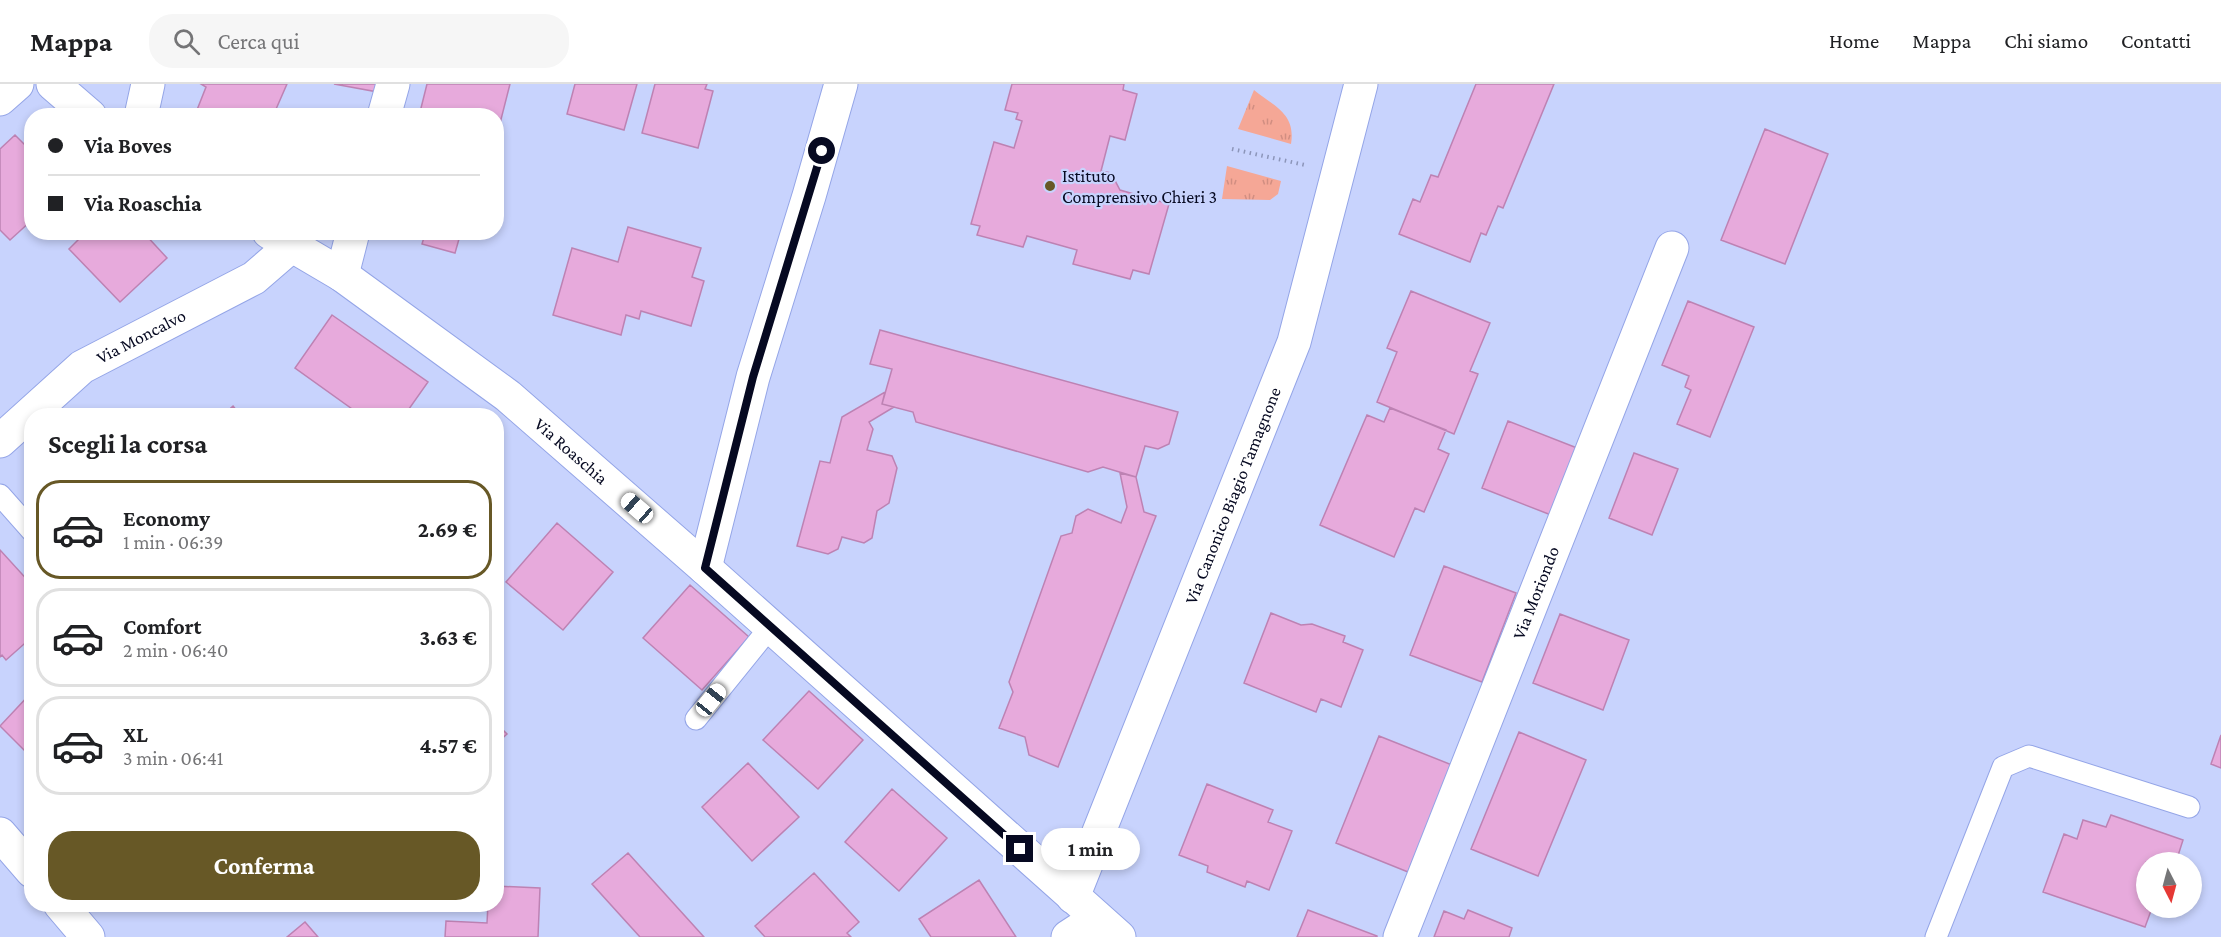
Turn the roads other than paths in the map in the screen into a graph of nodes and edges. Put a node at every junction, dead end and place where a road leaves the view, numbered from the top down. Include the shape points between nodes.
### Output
1 (16, 84) edge
2 (53, 84) edge
3 (148, 84) edge
4 (393, 84) edge
5 (841, 84) edge
6 (1361, 84) edge
7 (0, 99) edge
8 (81, 108) edge
9 (143, 108) edge
10 (386, 108) edge
11 (279, 240) edge
12 (282, 240) edge
13 (351, 240) edge
14 (1672, 248) dead end
15 (342, 275) junction
16 (49, 408) edge
17 (24, 425) edge
18 (0, 441) edge
19 (0, 495) edge
20 (24, 522) edge
21 (705, 568) junction
22 (771, 626) junction
23 (696, 719) dead end
24 (2189, 807) dead end
25 (0, 834) edge
26 (24, 862) edge
27 (67, 912) edge
28 (1096, 917) edge
29 (88, 937) edge
30 (1068, 937) edge
31 (1400, 937) edge
32 (1936, 937) edge

1 - 7 street
2 - 8 street
3 - 9 street
4 - 10 street
5 - 21 street via 753,377
6 - 28 street, Via Canonico Biagio Tamagnone via 1294,342
11 - 16 street, Via Moncalvo via 254,278 82,367
12 - 15 street, Via Roaschia
13 - 15 street
14 - 31 street, Via Moriondo
15 - 21 street, Via Roaschia via 508,396
17 - 18 street, Via Moncalvo
19 - 20 lane
21 - 22 street, Via Roaschia
22 - 23 lane
22 - 28 street, Via Roaschia
24 - 32 lane via 2029,756 2003,767
25 - 26 street
27 - 29 street
28 - 30 street

